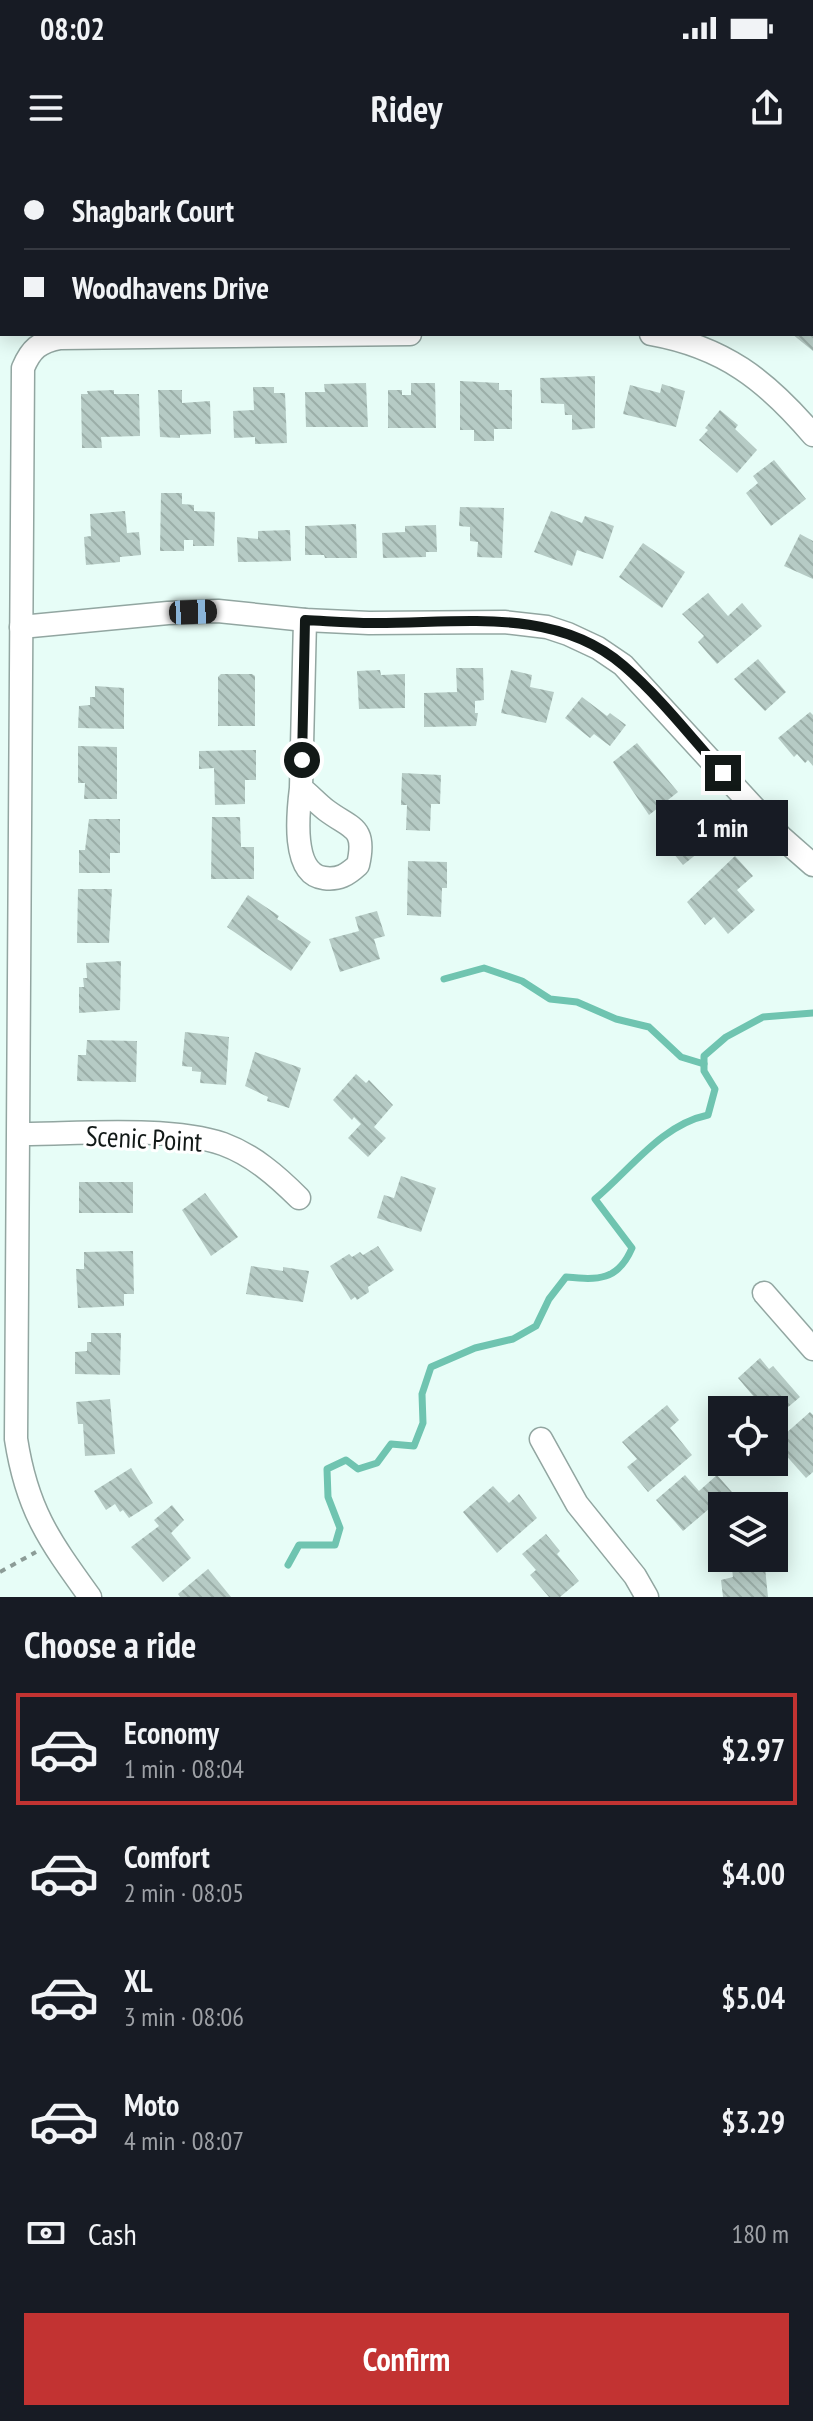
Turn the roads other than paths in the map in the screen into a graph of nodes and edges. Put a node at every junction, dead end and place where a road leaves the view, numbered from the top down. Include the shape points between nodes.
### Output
1 (235, 336) edge
2 (663, 336) edge
3 (813, 435) edge
4 (305, 620) junction
5 (21, 627) junction
6 (301, 788) dead end
7 (813, 865) edge
8 (19, 1134) junction
9 (299, 1198) dead end
10 (764, 1293) dead end
11 (813, 1349) edge
12 (541, 1439) dead end
13 (90, 1597) edge
14 (647, 1597) edge

1 - 5 street via 60,338 43,341 29,352 21,385
2 - 3 street via 710,349 767,385
4 - 5 street via 218,611
4 - 6 street
4 - 7 street via 504,622 547,627 598,648 623,665
5 - 8 street
8 - 9 street, Scenic Point via 203,1139 244,1153
8 - 13 street via 16,1439 21,1472 35,1514
10 - 11 street
12 - 14 street via 577,1504

